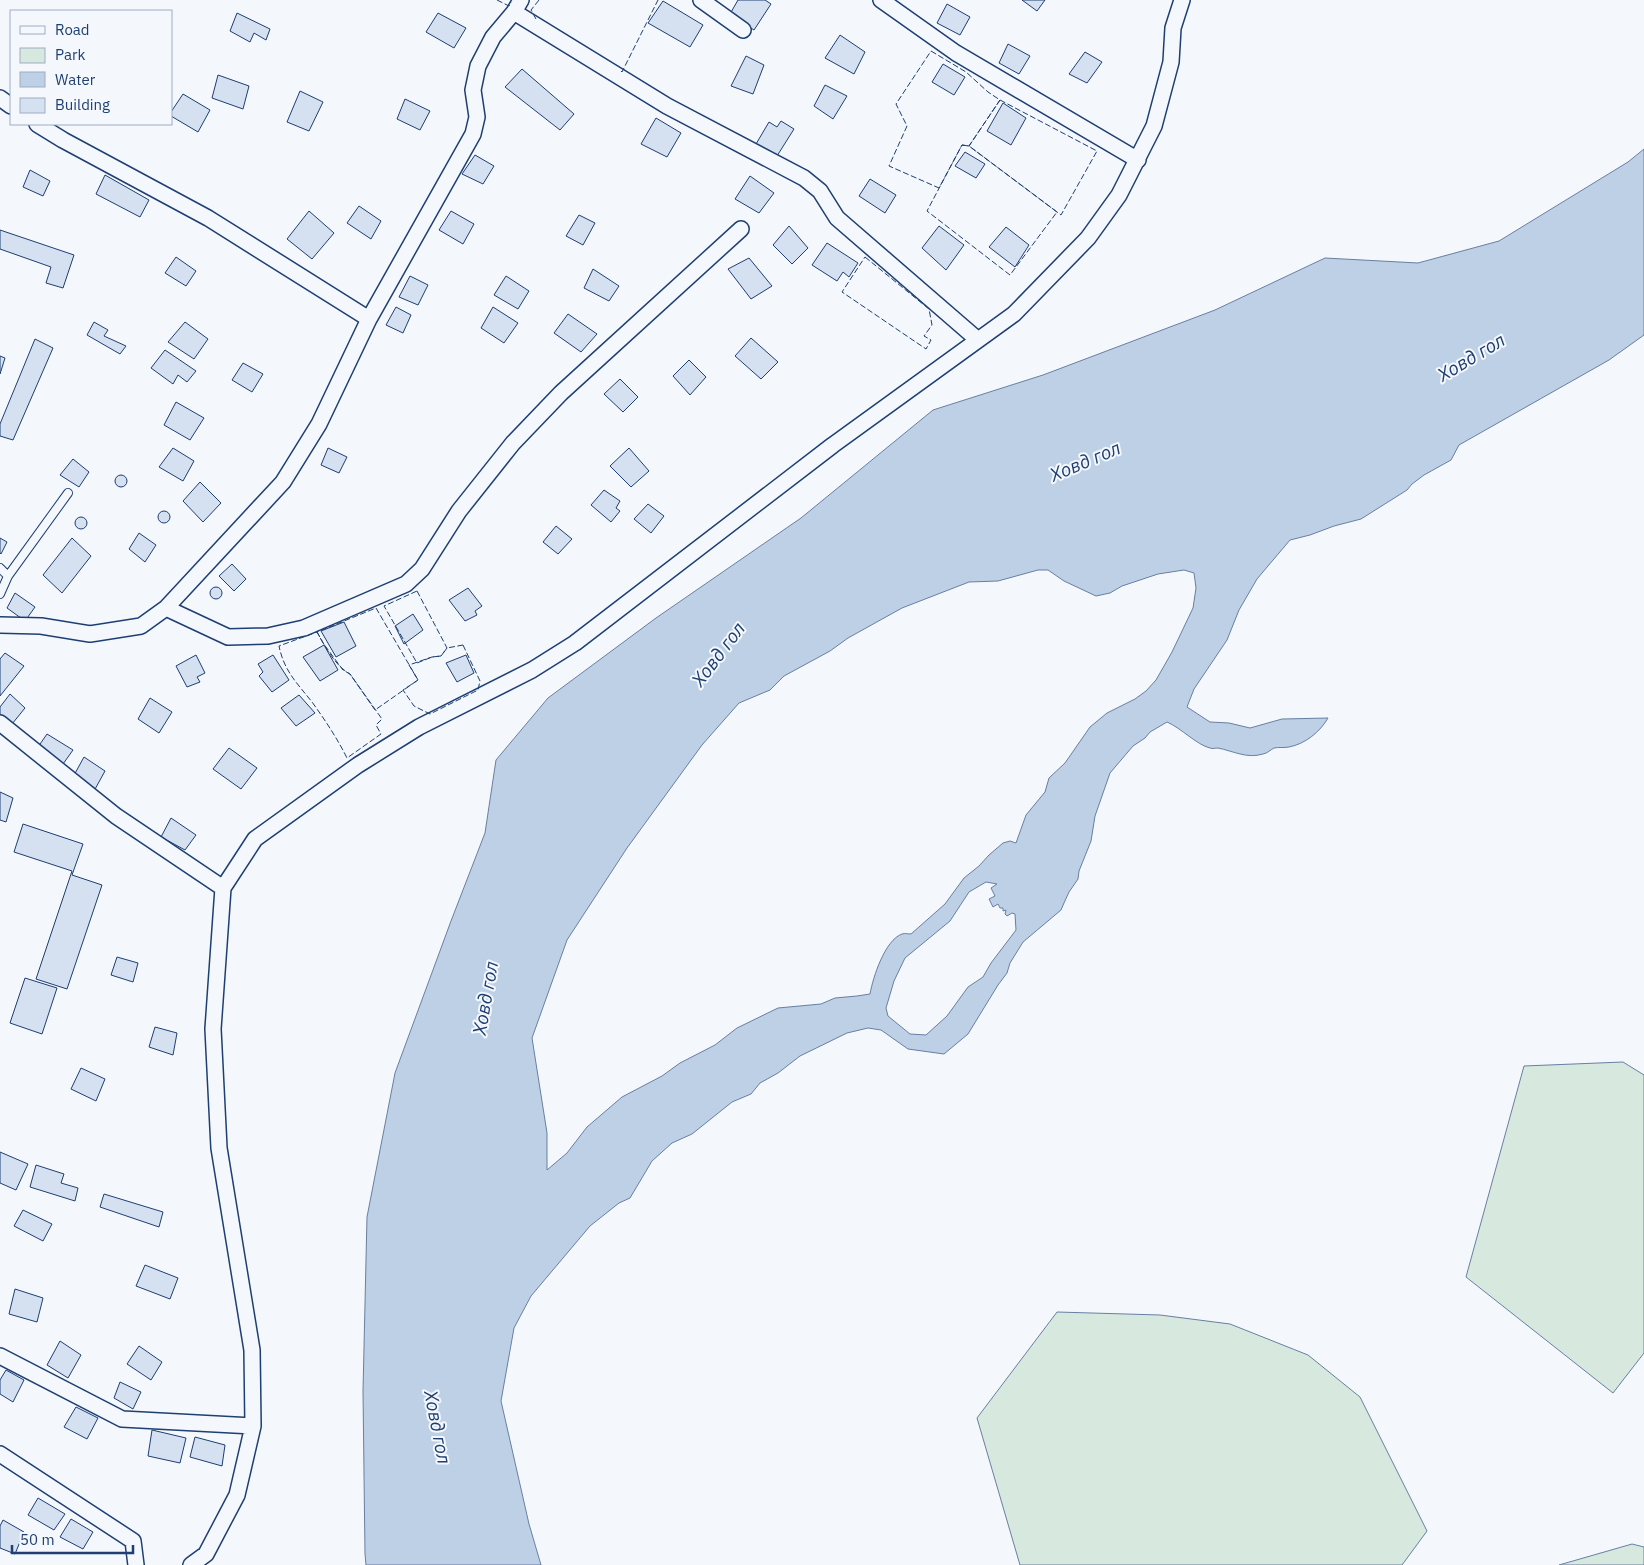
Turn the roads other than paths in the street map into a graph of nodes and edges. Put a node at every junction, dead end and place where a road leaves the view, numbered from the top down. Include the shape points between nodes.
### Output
1 (701, 0) edge
2 (881, 0) edge
3 (1182, 0) edge
4 (518, 6) edge
5 (743, 30) dead end
6 (39, 125) edge
7 (1138, 160) junction
8 (741, 229) dead end
9 (369, 319) junction
10 (978, 340) junction
11 (68, 493) dead end
12 (0, 568) edge
13 (8, 576) junction
14 (0, 594) edge
15 (166, 608) junction
16 (0, 624) edge
17 (0, 723) edge
18 (223, 888) junction
19 (0, 1356) edge
20 (253, 1426) junction
21 (0, 1454) edge
22 (136, 1565) edge
23 (191, 1565) edge

1 - 5 street
2 - 7 street via 956,53
3 - 7 street via 1173,28 1171,62 1154,126
4 - 9 street via 493,37 478,66 472,90 477,117 473,134
4 - 10 street via 668,106 804,178 820,191 837,218
6 - 9 street via 208,218
7 - 10 street via 1119,195 1088,238 1014,314
8 - 15 street via 561,393 513,442 459,511 422,569 406,584 304,628 268,636 228,636
9 - 15 street via 319,424 283,482
10 - 18 street via 834,445 575,643 532,670 419,727 358,765 256,838
11 - 13 lane
12 - 13 lane
13 - 14 lane
15 - 16 street via 141,626 90,634 41,626
17 - 18 street via 116,816
18 - 20 street via 213,1029 218,1148 252,1350
19 - 20 street via 122,1419
20 - 23 street via 237,1495 206,1554
21 - 22 street via 133,1541

